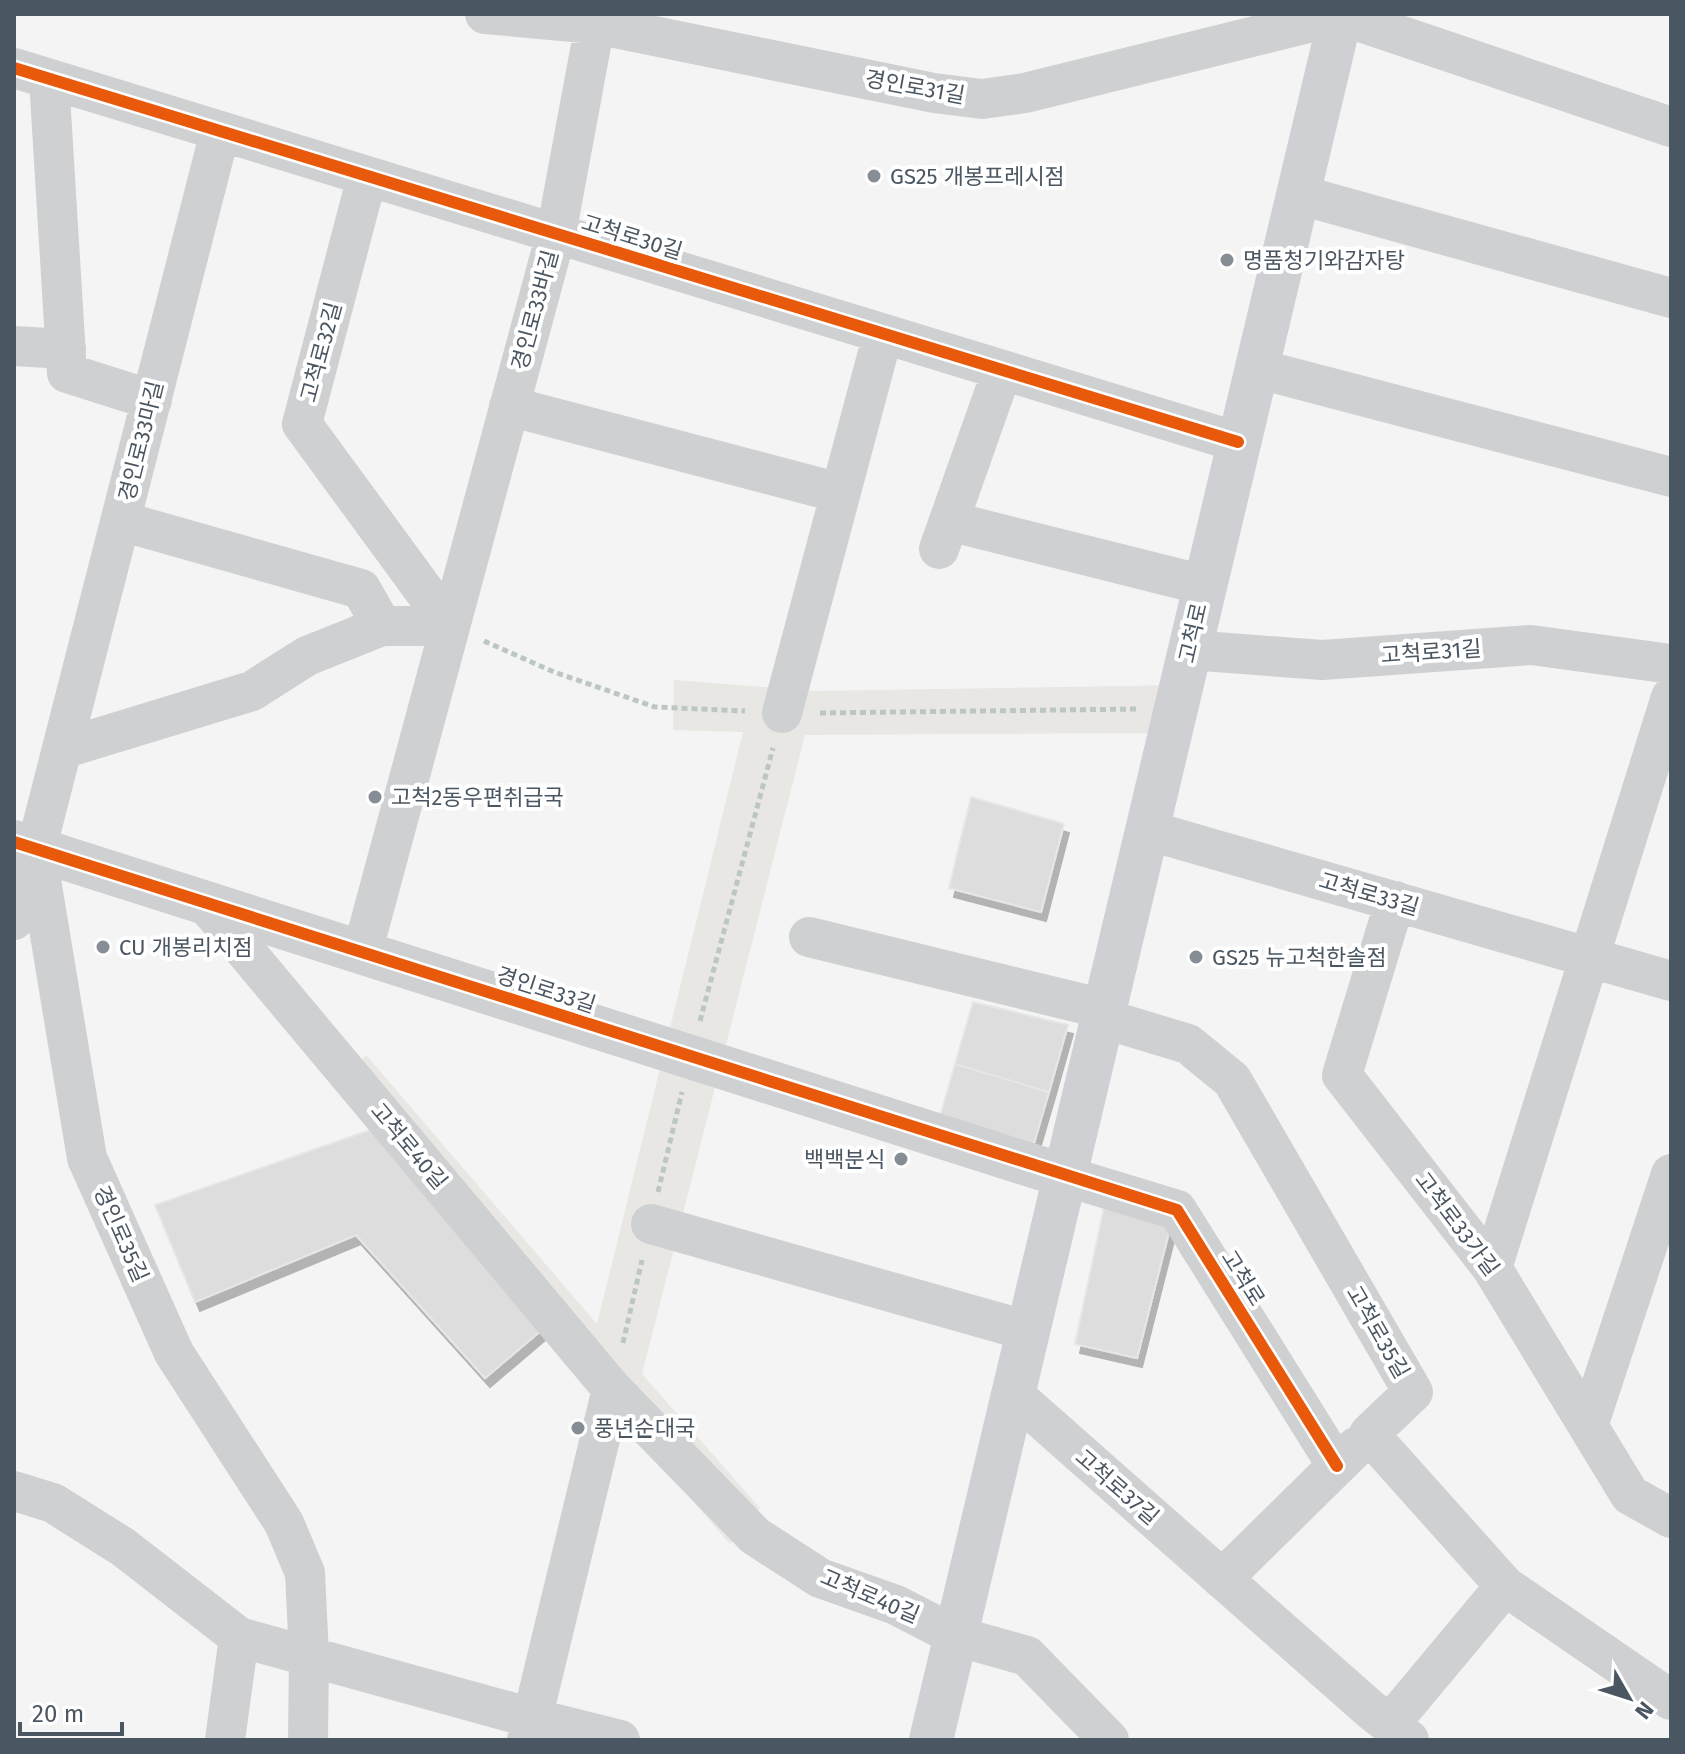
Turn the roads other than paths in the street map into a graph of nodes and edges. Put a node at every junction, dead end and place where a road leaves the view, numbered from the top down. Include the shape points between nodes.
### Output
1 (485, 14) edge
2 (1342, 14) edge
3 (595, 24) junction
4 (31, 74) edge
5 (1671, 127) edge
6 (220, 132) junction
7 (367, 177) junction
8 (1297, 194) junction
9 (556, 234) junction
10 (1671, 298) edge
11 (883, 334) junction
12 (14, 346) edge
13 (66, 349) junction
14 (1255, 368) junction
15 (1002, 371) junction
16 (152, 400) junction
17 (509, 406) junction
18 (1238, 442) junction
19 (1671, 477) edge
20 (840, 493) junction
21 (121, 521) junction
22 (1204, 585) junction
23 (382, 626) junction
24 (450, 626) junction
25 (1189, 650) junction
26 (1671, 664) edge
27 (1671, 697) edge
28 (782, 713) road end
29 (62, 749) junction
30 (1147, 830) junction
31 (25, 846) edge
32 (1395, 901) junction
33 (205, 903) junction
34 (14, 920) edge
35 (809, 937) dead end
36 (362, 953) junction
37 (1591, 958) junction
38 (1671, 981) edge
39 (1103, 1013) junction
40 (1671, 1174) edge
41 (1065, 1176) junction
42 (651, 1224) dead end
43 (1492, 1268) junction
44 (1028, 1331) junction
45 (612, 1389) junction
46 (1013, 1394) junction
47 (1588, 1426) junction
48 (1369, 1434) junction
49 (1337, 1466) junction
50 (14, 1491) edge
51 (1671, 1518) edge
52 (1222, 1579) junction
53 (1505, 1586) junction
54 (956, 1636) junction
55 (239, 1637) junction
56 (309, 1656) junction
57 (1671, 1700) edge
58 (529, 1729) edge
59 (1399, 1732) edge
60 (225, 1740) edge
61 (308, 1740) edge
62 (620, 1740) edge
63 (931, 1740) edge
64 (1109, 1740) edge

1 - 3 street, 경인로31길
2 - 3 street, 경인로31길 via 1025,93 982,99
2 - 5 street
2 - 8 main road, 고척로
3 - 9 street, 경인로33바길
4 - 6 street, 고척로30길
4 - 13 street, 고척로30길
6 - 7 street, 고척로30길
6 - 16 street, 경인로33마길
7 - 9 street, 고척로30길
7 - 24 street, 고척로32길 via 302,424
8 - 10 street
8 - 14 main road, 고척로
9 - 11 street, 고척로30길
9 - 17 street, 경인로33바길
11 - 15 street, 고척로30길
11 - 20 street
12 - 13 street
13 - 16 street, 고척로30길 via 67,373
14 - 18 main road, 고척로
14 - 19 street
15 - 18 street, 고척로30길
15 - 22 street, 고척로 via 944,535
16 - 21 street, 경인로33마길
17 - 20 street
17 - 24 street, 경인로33바길
18 - 22 main road, 고척로
20 - 28 street
21 - 23 street via 361,589
21 - 29 street, 경인로33마길
22 - 25 main road, 고척로
23 - 24 street
23 - 29 street via 307,656 252,691
24 - 36 street, 경인로33바길
25 - 26 street, 고척로31길 via 1322,660 1531,645
25 - 30 main road, 고척로
27 - 37 street
29 - 31 street, 경인로33마길
30 - 32 street, 고척로33길
30 - 39 main road, 고척로
31 - 33 street, 경인로33길
31 - 34 street
31 - 56 street, 경인로35길 via 87,1158 174,1353 284,1523 305,1573
32 - 37 street, 고척로33길
32 - 43 street, 고척로33가길 via 1342,1075
33 - 36 street, 경인로33길
33 - 45 street, 고척로40길
35 - 39 street
36 - 41 street, 경인로33길
37 - 38 street, 고척로33길
37 - 43 street
39 - 41 main road, 고척로
39 - 48 street, 고척로35길 via 1188,1044 1232,1080 1413,1392
40 - 47 street
41 - 44 main road, 고척로
41 - 49 street, 고척로 via 1177,1210
42 - 44 street
43 - 47 street, 고척로33가길
44 - 46 main road, 고척로
45 - 54 street, 고척로40길 via 755,1536 820,1578 896,1605
45 - 58 street
46 - 52 street, 고척로37길
46 - 54 main road, 고척로
47 - 51 street, 고척로33가길 via 1630,1495
48 - 49 street
48 - 53 street
49 - 52 street
50 - 55 street via 53,1503 123,1547
52 - 59 street, 고척로37길
53 - 57 street
53 - 59 street, 고척로37길
54 - 63 main road, 고척로
54 - 64 street, 고척로40길 via 1027,1656
55 - 56 street
55 - 60 street
56 - 58 street
56 - 61 street, 경인로35길
58 - 62 street

